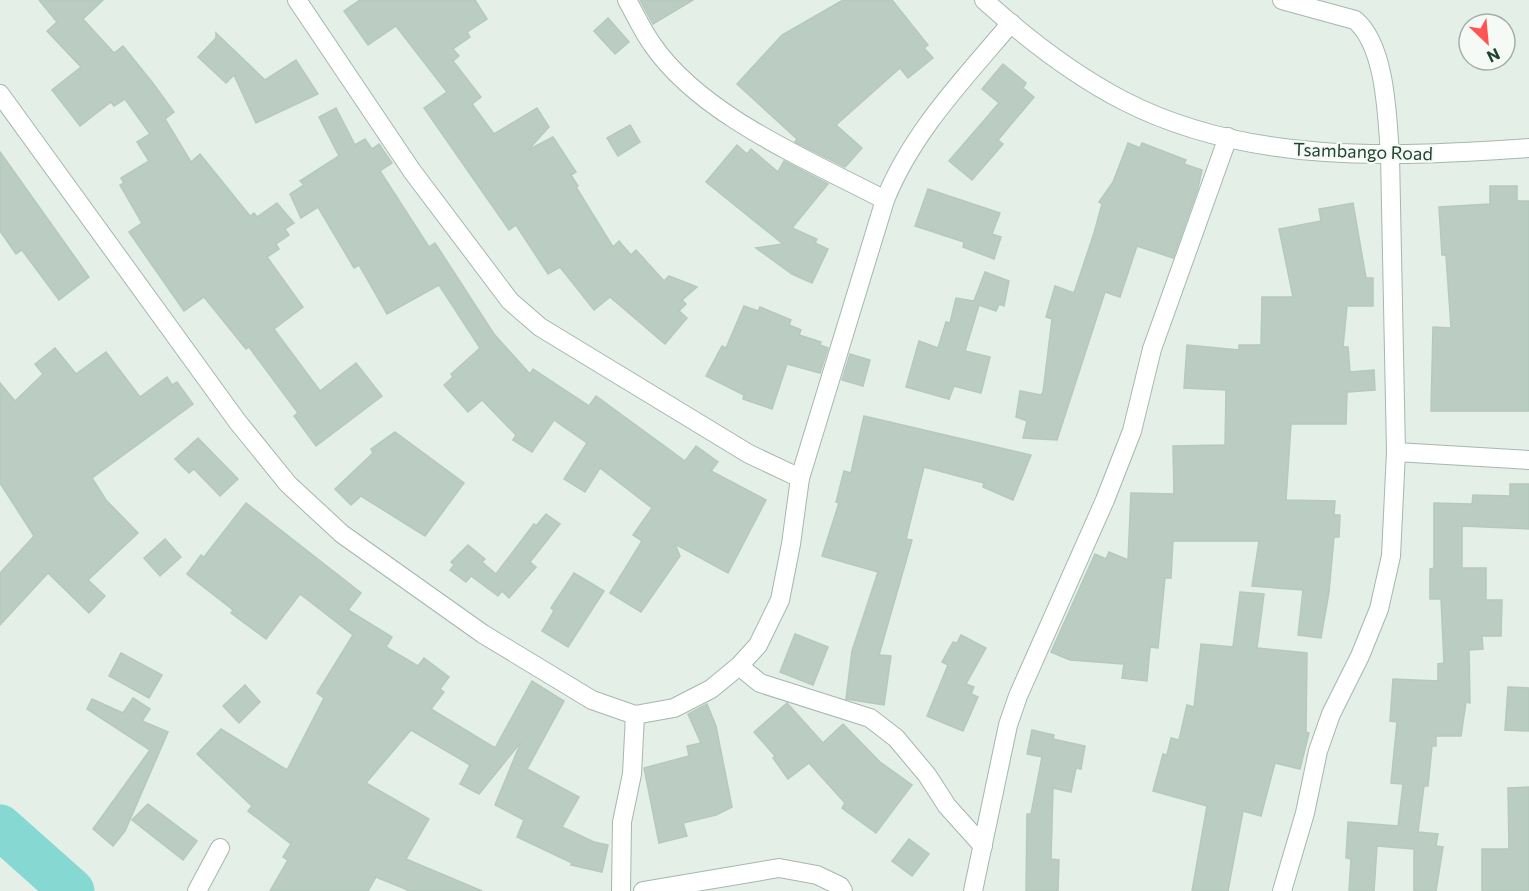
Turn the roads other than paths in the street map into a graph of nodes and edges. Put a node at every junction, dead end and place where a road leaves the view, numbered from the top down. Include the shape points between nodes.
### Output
1 (297, 0) edge
2 (627, 0) edge
3 (984, 0) edge
4 (1282, 0) edge
5 (1011, 24) junction
6 (0, 94) edge
7 (1228, 137) junction
8 (1529, 148) edge
9 (1390, 156) junction
10 (885, 200) junction
11 (1396, 452) junction
12 (1529, 460) edge
13 (800, 478) junction
14 (739, 666) junction
15 (635, 715) junction
16 (983, 846) junction
17 (220, 848) dead end
18 (197, 891) edge
19 (621, 891) edge
20 (643, 891) edge
21 (843, 891) edge
22 (973, 891) edge
23 (1282, 891) edge

1 - 13 street via 412,171 510,301 540,327 749,454
2 - 10 street via 652,45 687,83 724,114
3 - 5 street, Tsambango Road
4 - 9 street via 1355,20 1370,34 1387,113
5 - 7 street, Tsambango Road via 1064,65 1125,101
5 - 10 street via 929,121 896,173
6 - 15 street via 237,422 288,484 342,534 483,634 592,700
7 - 9 street, Tsambango Road via 1313,152
7 - 16 street via 1152,349 1132,431 1018,696 1008,725
8 - 9 street, Tsambango Road
9 - 11 street
10 - 13 street
11 - 12 street
11 - 23 street via 1391,556 1379,609 1331,714
13 - 14 street via 780,600 758,645
14 - 15 street via 711,689 674,708
14 - 16 street via 760,683 870,717 896,738
15 - 19 street via 632,774 622,822
16 - 22 street
17 - 18 street
20 - 21 street via 779,868 817,875

